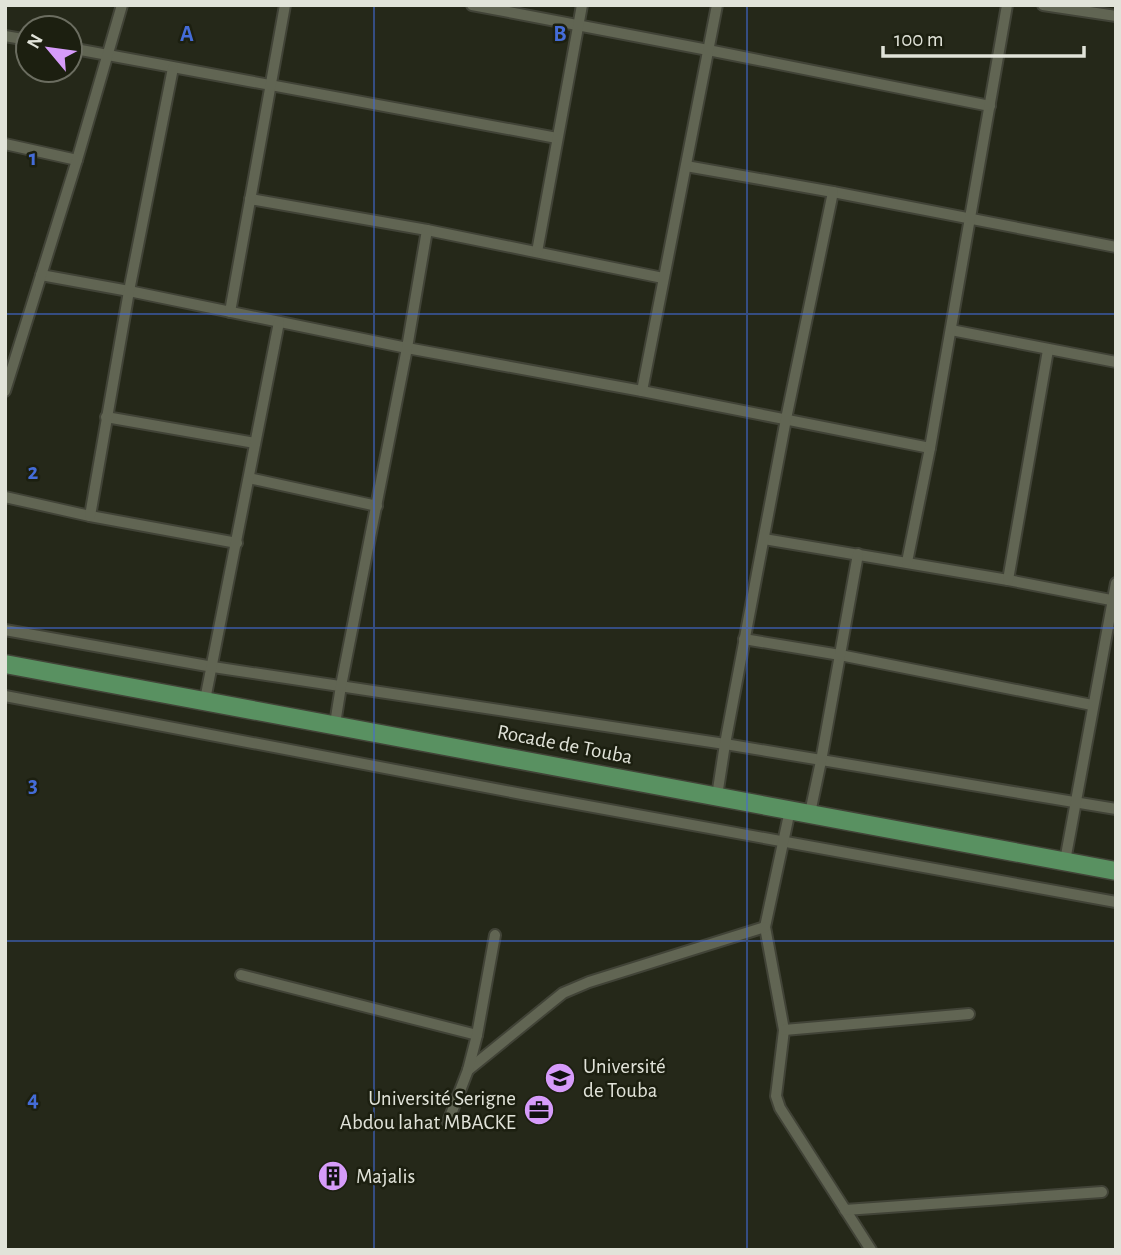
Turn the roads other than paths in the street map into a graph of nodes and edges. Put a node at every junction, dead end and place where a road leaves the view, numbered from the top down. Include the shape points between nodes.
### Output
1 (122, 5) edge
2 (285, 5) edge
3 (472, 5) edge
4 (582, 5) edge
5 (717, 5) edge
6 (1007, 5) edge
7 (1043, 5) edge
8 (1116, 16) edge
9 (578, 26) junction
10 (708, 50) junction
11 (84, 51) edge
12 (109, 55) junction
13 (173, 68) junction
14 (271, 86) junction
15 (990, 106) junction
16 (557, 138) junction
17 (5, 144) edge
18 (77, 160) junction
19 (686, 166) junction
20 (833, 192) junction
21 (250, 199) junction
22 (971, 219) junction
23 (426, 230) junction
24 (1116, 247) edge
25 (537, 252) junction
26 (41, 275) junction
27 (663, 278) junction
28 (129, 292) junction
29 (230, 312) junction
30 (279, 322) junction
31 (951, 330) junction
32 (407, 348) junction
33 (1048, 350) junction
34 (1116, 362) edge
35 (7, 375) edge
36 (5, 391) edge
37 (642, 391) junction
38 (106, 417) junction
39 (786, 419) junction
40 (256, 443) junction
41 (930, 448) junction
42 (249, 478) junction
43 (5, 497) edge
44 (377, 506) junction
45 (90, 516) junction
46 (764, 539) junction
47 (237, 543) junction
48 (858, 554) junction
49 (907, 562) junction
50 (1008, 580) junction
51 (1116, 583) edge
52 (1114, 601) edge
53 (5, 630) edge
54 (744, 639) junction
55 (840, 655) junction
56 (5, 664) edge
57 (213, 667) junction
58 (341, 686) junction
59 (5, 696) edge
60 (205, 700) junction
61 (1092, 705) junction
62 (335, 724) junction
63 (725, 744) junction
64 (821, 761) junction
65 (717, 796) junction
66 (1076, 802) junction
67 (1116, 809) edge
68 (790, 810) junction
69 (810, 813) junction
70 (782, 842) junction
71 (1065, 861) junction
72 (1116, 871) edge
73 (1116, 902) edge
74 (765, 927) junction
75 (495, 935) dead end
76 (241, 975) dead end
77 (969, 1014) dead end
78 (784, 1030) junction
79 (478, 1035) junction
80 (468, 1070) junction
81 (448, 1122) dead end
82 (1102, 1192) dead end
83 (845, 1210) junction
84 (871, 1250) edge

1 - 12 street
2 - 14 street
3 - 9 street
4 - 9 street
5 - 10 street
6 - 15 street
7 - 8 street
9 - 10 street
9 - 16 street
10 - 15 street
10 - 19 street
11 - 12 street
12 - 13 street
12 - 18 street
13 - 14 street
13 - 28 street
14 - 16 street
14 - 21 street
15 - 22 street
16 - 25 street
17 - 18 street
18 - 26 street
19 - 20 street
19 - 27 street
20 - 22 street
20 - 39 street
21 - 23 street
21 - 29 street
22 - 24 street
22 - 31 street
23 - 25 street
23 - 32 street
25 - 27 street
26 - 28 street
26 - 35 street
27 - 37 street
28 - 29 street
28 - 38 street
29 - 30 street
30 - 32 street
30 - 40 street
31 - 33 street
31 - 41 street
32 - 37 street
32 - 44 street
33 - 34 street
33 - 50 street
35 - 36 street
37 - 39 street
38 - 40 street
38 - 45 street
39 - 41 street
39 - 46 street
40 - 42 street
41 - 49 street
42 - 44 street
42 - 47 street
43 - 45 street
44 - 58 street
45 - 47 street
46 - 48 street
46 - 54 street
47 - 57 street
48 - 49 street
48 - 55 street
49 - 50 street
50 - 52 street
51 - 52 street
52 - 61 street
53 - 57 street
54 - 55 street
54 - 63 street
55 - 61 street
55 - 64 street
56 - 60 main road, Rocade de Touba
57 - 58 street
57 - 60 street
58 - 62 street
58 - 63 street
59 - 70 street
60 - 62 main road, Rocade de Touba
61 - 66 street
62 - 65 main road, Rocade de Touba
63 - 64 street
63 - 65 street
64 - 66 street
64 - 69 street
65 - 68 main road, Rocade de Touba
66 - 67 street
66 - 71 street
68 - 69 main road, Rocade de Touba
68 - 70 street
69 - 71 main road, Rocade de Touba
70 - 73 street
70 - 74 street
71 - 72 main road, Rocade de Touba
74 - 78 street
74 - 80 street via 563,993
75 - 79 street
76 - 79 street
77 - 78 street
78 - 83 street via 776,1096 780,1108
79 - 80 street
80 - 81 street
82 - 83 street
83 - 84 street

